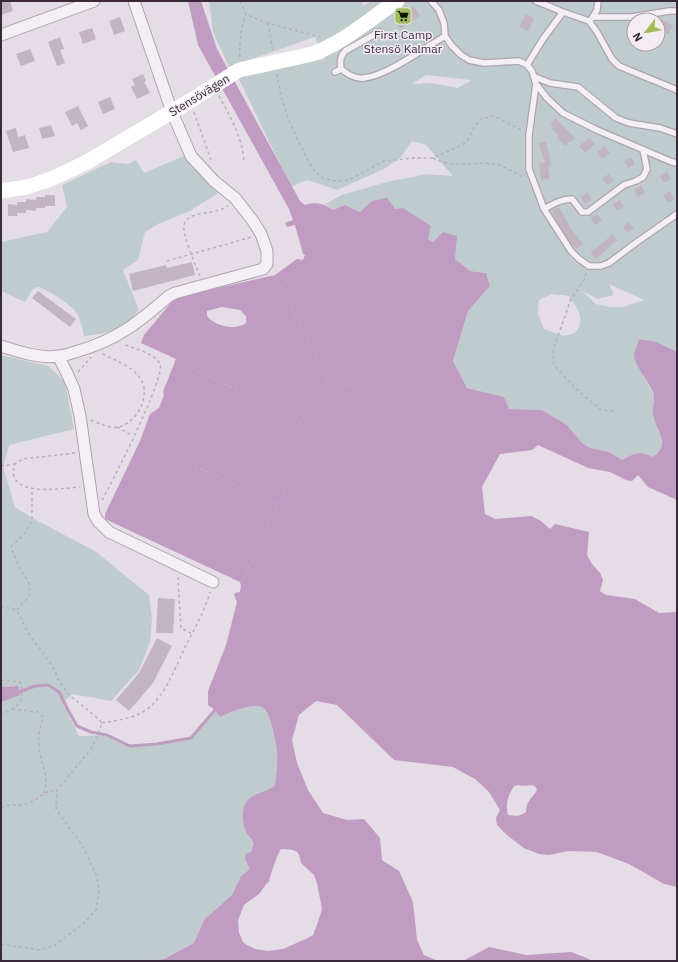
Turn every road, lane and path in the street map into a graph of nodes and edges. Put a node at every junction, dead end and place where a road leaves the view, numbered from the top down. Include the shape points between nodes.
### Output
1 (94, 1) edge
2 (134, 1) edge
3 (240, 1) edge
4 (397, 1) edge
5 (431, 1) edge
6 (536, 1) edge
7 (598, 1) edge
8 (677, 11) edge
9 (563, 12) junction
10 (246, 14) junction
11 (591, 19) junction
12 (268, 23) junction
13 (379, 32) dead end
14 (1, 35) edge
15 (445, 36) junction
16 (336, 41) junction
17 (275, 61) junction
18 (527, 65) junction
19 (239, 70) junction
20 (535, 77) junction
21 (536, 84) junction
22 (214, 86) junction
23 (677, 90) edge
24 (190, 101) junction
25 (172, 112) junction
26 (677, 134) edge
27 (529, 135) junction
28 (643, 150) junction
29 (433, 158) junction
30 (244, 162) dead end
31 (677, 163) edge
32 (214, 168) dead end
33 (534, 183) junction
34 (1, 191) edge
35 (235, 198) junction
36 (544, 209) junction
37 (677, 214) edge
38 (261, 234) junction
39 (192, 253) junction
40 (168, 261) dead end
41 (589, 266) junction
42 (275, 275) dead end
43 (203, 285) junction
44 (122, 343) dead end
45 (1, 346) edge
46 (95, 349) junction
47 (58, 356) junction
48 (175, 361) dead end
49 (70, 379) junction
50 (354, 381) dead end
51 (334, 391) junction
52 (312, 401) dead end
53 (616, 411) dead end
54 (80, 416) junction
55 (117, 427) junction
56 (133, 436) junction
57 (140, 441) dead end
58 (86, 451) junction
59 (302, 454) dead end
60 (15, 464) junction
61 (1, 466) edge
62 (290, 479) dead end
63 (91, 486) junction
64 (32, 489) junction
65 (278, 505) junction
66 (93, 509) junction
67 (265, 532) dead end
68 (254, 558) dead end
69 (182, 568) junction
70 (212, 582) joint
71 (241, 584) dead end
72 (1, 606) edge
73 (17, 610) junction
74 (192, 634) junction
75 (1, 680) edge
76 (12, 709) junction
77 (1, 714) edge
78 (102, 723) junction
79 (57, 790) junction
80 (44, 793) junction
81 (1, 807) edge
82 (1, 944) edge

1 - 14 street
2 - 25 street
3 - 10 path
4 - 16 street, Stensövägen
5 - 15 lane via 440,10
6 - 9 lane
7 - 11 lane via 597,10
8 - 11 lane
9 - 11 lane
9 - 18 lane
10 - 12 path
10 - 19 path via 240,41
11 - 23 lane via 612,59 619,66
12 - 16 path
12 - 17 path
13 - 15 lane via 345,51 341,56 338,70 363,78 374,75 392,68
15 - 18 lane via 461,55 469,60 484,63 519,61
16 - 17 street, Stensövägen via 312,54
17 - 19 street, Stensövägen
17 - 29 path via 281,96 289,121 315,172 323,178 349,180 384,161
18 - 20 lane
19 - 22 street, Stensövägen
20 - 21 lane
20 - 26 lane via 550,83 578,87 616,118 629,124 660,128
21 - 27 lane
21 - 28 lane via 563,113
22 - 24 street, Stensövägen
22 - 30 path via 238,136 244,152
24 - 25 street, Stensövägen
24 - 32 path
25 - 34 street, Stensövägen via 94,158 51,179 27,187
25 - 35 street via 192,156 214,181
27 - 29 path via 494,116 481,119 467,141
27 - 33 lane via 529,170
28 - 31 lane
28 - 36 lane via 647,169 644,177 624,185 588,212 582,212 572,199 556,202
29 - 33 path via 446,163 497,164
33 - 36 lane
35 - 38 street
35 - 39 path via 223,209 192,216 186,221 184,230
36 - 41 lane via 571,251
37 - 41 lane via 609,263
38 - 39 path
38 - 43 street via 267,251 267,264 263,269
39 - 40 path
39 - 43 path
41 - 53 path via 584,280 571,298 553,350 554,365 574,388 601,410
42 - 51 path
43 - 46 street via 169,296 135,325
44 - 56 path via 154,357 161,367 152,398
45 - 47 street via 20,352
46 - 47 street
46 - 49 path via 83,368
46 - 55 path via 137,374 145,387 138,412 128,422
47 - 49 street
48 - 59 path via 298,418 308,441
49 - 54 street
50 - 51 path
51 - 52 path
54 - 55 path
54 - 58 street
55 - 56 path
56 - 66 path via 105,495 97,509
57 - 65 path
58 - 60 path via 24,459
58 - 63 street
60 - 61 path
60 - 64 path via 13,475 16,481
62 - 65 path
63 - 64 path
63 - 66 street
64 - 73 path via 32,522 11,547 30,586 29,596
65 - 67 path
66 - 69 street via 98,522 109,532
68 - 71 path
69 - 70 street
69 - 74 path via 178,579 181,628
70 - 74 path via 208,598
72 - 73 path
73 - 78 path via 27,631 53,667 68,694
74 - 78 path via 165,687 147,709 138,715
75 - 76 path via 20,682 23,694 19,704
76 - 77 path
76 - 80 path via 38,712 43,717 39,749 47,783
78 - 79 path via 91,749
79 - 80 path
79 - 82 path via 56,810 84,848 97,877 96,910 83,924 54,946 39,950
80 - 81 path via 24,805

